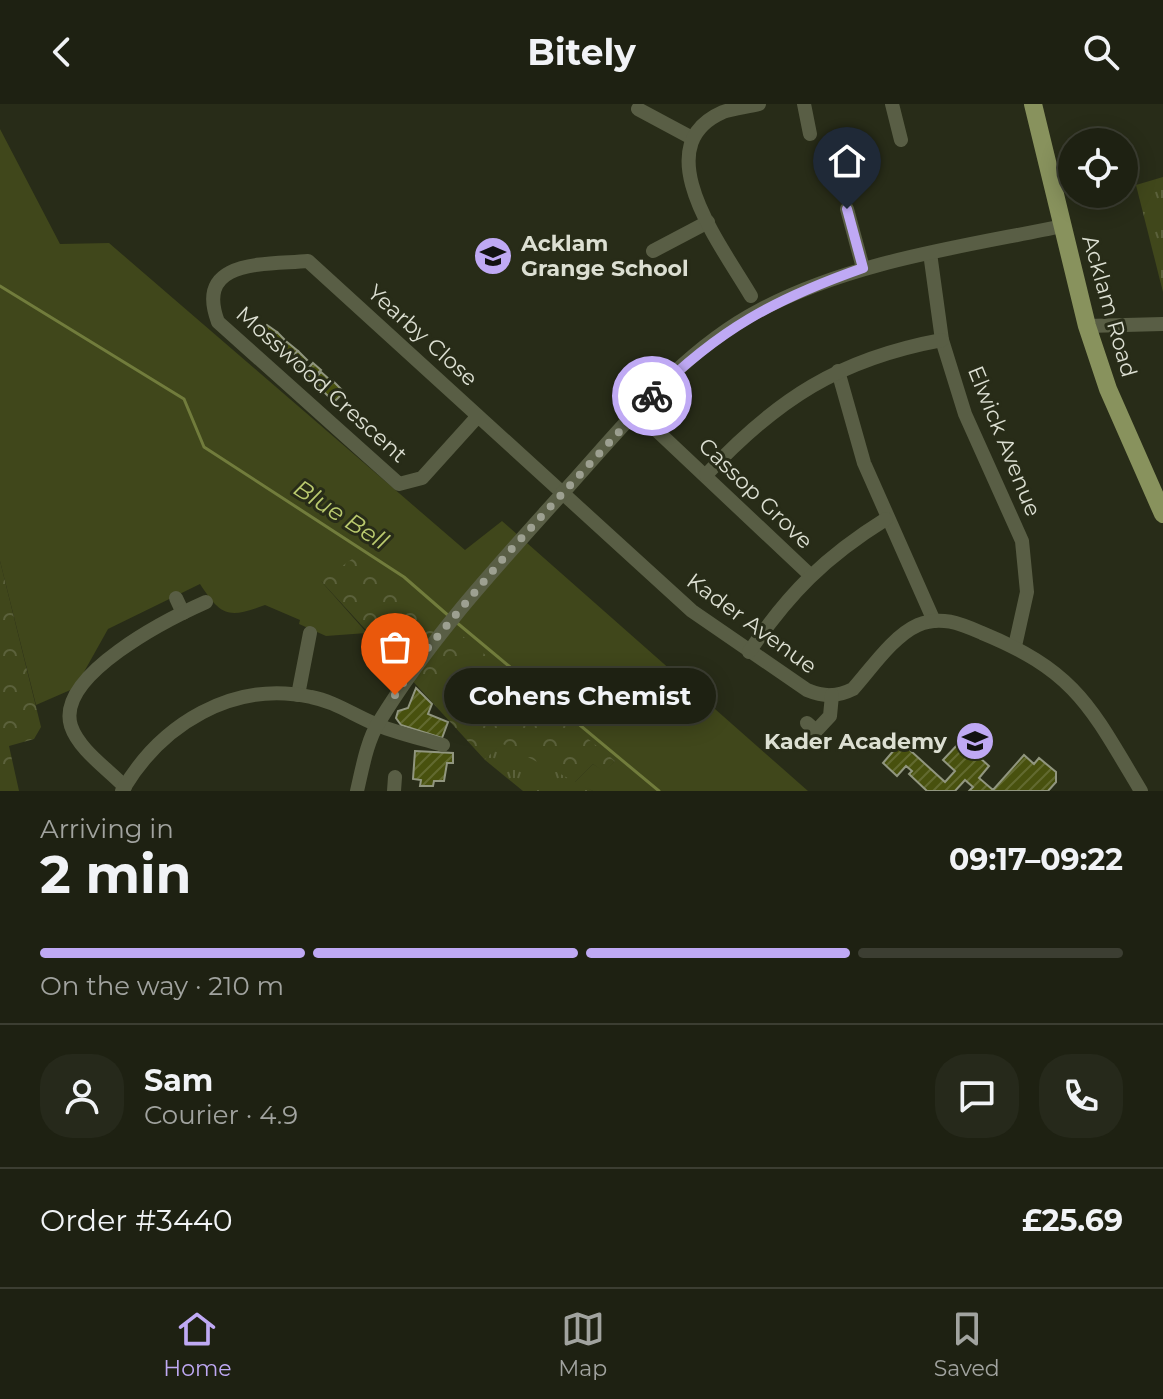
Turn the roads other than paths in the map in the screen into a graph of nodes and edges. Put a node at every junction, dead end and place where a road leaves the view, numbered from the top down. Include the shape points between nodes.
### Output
1 (759, 104) edge
2 (804, 104) edge
3 (892, 104) edge
4 (1033, 104) edge
5 (637, 111) edge
6 (810, 134) dead end
7 (692, 138) junction
8 (901, 140) dead end
9 (847, 209) dead end
10 (708, 222) junction
11 (1063, 226) junction
12 (653, 251) dead end
13 (930, 253) junction
14 (234, 268) joint
15 (863, 268) junction
16 (751, 296) dead end
17 (1163, 324) edge
18 (1087, 326) junction
19 (942, 340) junction
20 (838, 371) junction
21 (636, 411) junction
22 (478, 416) junction
23 (706, 475) junction
24 (563, 493) junction
25 (1163, 514) edge
26 (886, 519) junction
27 (809, 574) junction
28 (176, 598) dead end
29 (206, 602) dead end
30 (183, 613) junction
31 (934, 621) junction
32 (310, 633) dead end
33 (1015, 646) junction
34 (749, 652) junction
35 (298, 695) junction
36 (832, 695) junction
37 (807, 723) dead end
38 (376, 725) junction
39 (443, 745) dead end
40 (124, 789) edge
41 (357, 791) edge
42 (366, 791) edge
43 (1141, 791) edge

1 - 7 street via 724,112
2 - 6 street
3 - 8 street
4 - 11 main road, Acklam Road
5 - 7 street
7 - 10 street via 690,184
9 - 15 street
10 - 12 street
10 - 16 street
11 - 13 street
11 - 18 main road, Acklam Road
13 - 15 street
13 - 19 street, Elwick Avenue
14 - 22 street, Yearby Close via 308,261
14 - 22 street, Mosswood Crescent via 220,278 212,295 218,322 399,484 422,478
15 - 21 street via 758,310 716,339
17 - 18 street
18 - 25 main road, Acklam Road via 1108,389
19 - 20 street via 889,350
19 - 33 street, Elwick Avenue via 965,414 1022,541 1027,592
20 - 23 street via 748,430
20 - 26 street
21 - 23 street, Cassop Grove
21 - 24 street
22 - 24 street, Yearby Close
23 - 27 street, Cassop Grove
24 - 34 street, Kader Avenue via 692,611
24 - 38 street via 434,640
26 - 27 street
26 - 31 street
27 - 34 street
28 - 30 street
29 - 30 street
30 - 40 street via 123,646 72,705 75,734
31 - 33 street via 957,622
31 - 36 street, Kader Avenue via 904,634 853,689
32 - 35 street
33 - 43 street via 1050,667 1089,704
34 - 36 street, Kader Avenue via 807,690
35 - 38 street
35 - 40 street via 233,698 194,716 155,748
36 - 37 street via 830,716 816,731
38 - 39 street
38 - 41 street
41 - 42 street

